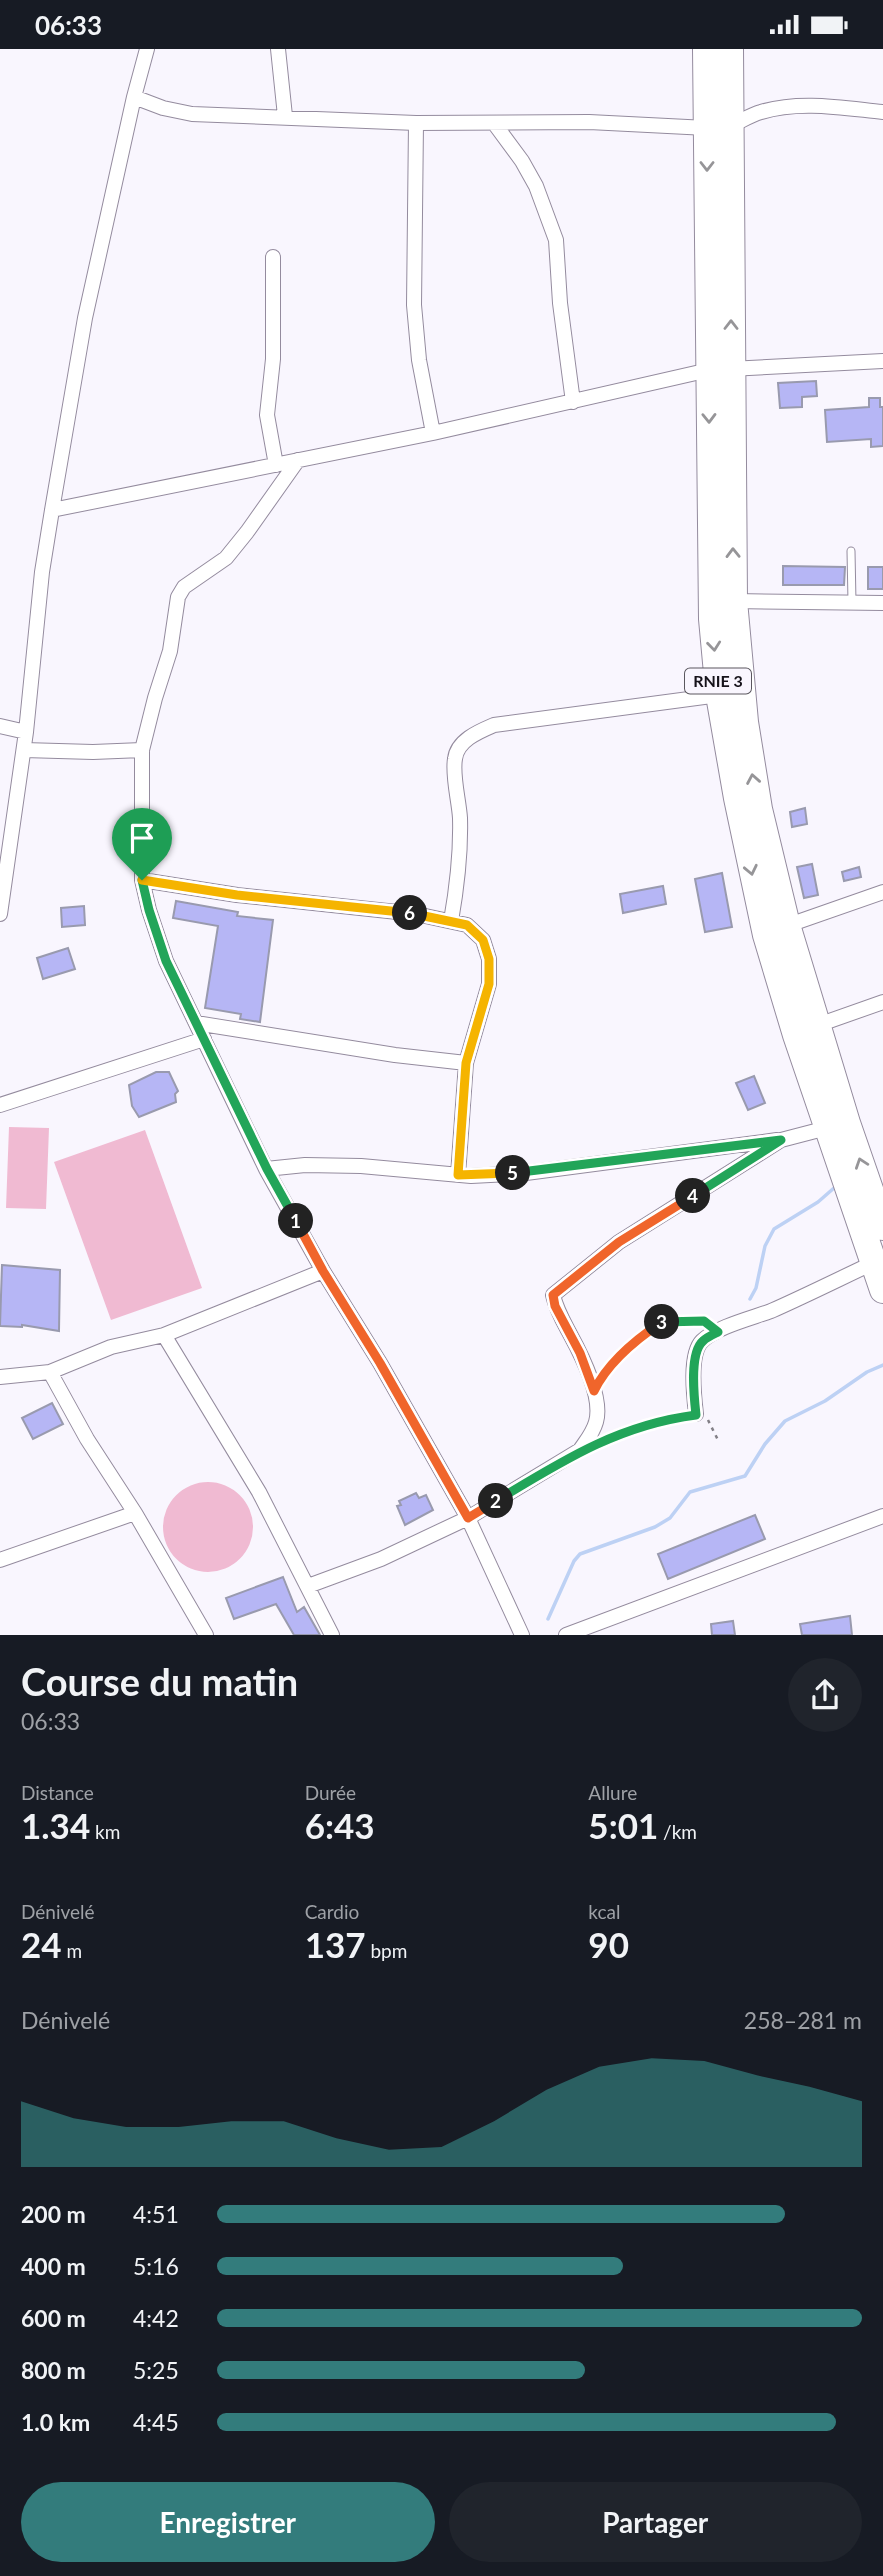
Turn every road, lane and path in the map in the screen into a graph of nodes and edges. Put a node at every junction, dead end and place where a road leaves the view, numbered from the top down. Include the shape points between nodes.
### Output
1 (147, 49) edge
2 (278, 49) edge
3 (706, 49) edge
4 (730, 49) edge
5 (134, 97) junction
6 (883, 113) edge
7 (285, 116) junction
8 (416, 123) junction
9 (494, 123) junction
10 (718, 127) junction
11 (273, 257) dead end
12 (883, 361) edge
13 (720, 369) junction
14 (573, 402) junction
15 (433, 433) junction
16 (298, 460) junction
17 (276, 465) junction
18 (52, 510) junction
19 (851, 551) dead end
20 (734, 601) junction
21 (852, 603) junction
22 (883, 603) edge
23 (719, 695) junction
24 (0, 726) edge
25 (26, 732) junction
26 (24, 750) junction
27 (142, 750) junction
28 (142, 880) junction
29 (883, 892) edge
30 (0, 914) edge
31 (451, 921) junction
32 (777, 930) junction
33 (883, 1002) edge
34 (196, 1023) junction
35 (818, 1025) junction
36 (204, 1039) junction
37 (466, 1063) junction
38 (0, 1105) edge
39 (827, 1128) junction
40 (781, 1140) junction
41 (267, 1169) junction
42 (458, 1175) junction
43 (883, 1227) edge
44 (873, 1263) junction
45 (323, 1271) junction
46 (883, 1290) edge
47 (718, 1332) junction
48 (163, 1335) junction
49 (50, 1372) junction
50 (0, 1377) edge
51 (594, 1391) junction
52 (696, 1415) junction
53 (719, 1441) dead end
54 (580, 1450) junction
55 (135, 1513) junction
56 (883, 1516) edge
57 (468, 1518) junction
58 (0, 1560) edge
59 (308, 1586) junction
60 (206, 1635) edge
61 (332, 1635) edge
62 (522, 1635) edge
63 (566, 1635) edge

1 - 5 street
2 - 7 street
3 - 10 highway, RNIE 3
4 - 10 highway, RNIE 3
5 - 7 street via 192,114
5 - 18 street via 85,318
6 - 10 street via 786,107
7 - 8 street
8 - 9 street
8 - 15 street via 414,305
9 - 10 street
9 - 14 street via 536,186 556,240
10 - 13 highway, RNIE 3
11 - 17 street via 273,359 267,415
12 - 13 street
13 - 14 street
20 -> 13 highway, RNIE 3
13 -> 23 highway, RNIE 3 via 712,619
14 - 15 street
15 - 16 street
16 - 17 street
16 - 27 street via 226,558 184,587 178,597 170,651
17 - 18 street
18 - 25 street
19 - 21 lane
20 - 21 street
32 -> 20 highway, RNIE 3 via 752,773
21 - 22 street
23 - 31 street via 494,725 463,743 455,758 460,831
23 -> 32 highway, RNIE 3 via 748,856
24 - 25 street
25 - 26 street
26 - 27 street
26 - 30 street
27 - 28 street
28 - 31 street
28 - 34 street via 166,961
29 - 32 street
31 - 37 street via 467,925 483,940 489,959 489,984
32 - 35 highway, RNIE 3
32 - 39 highway, RNIE 3
33 - 35 street
34 - 36 street
34 - 37 street
43 -> 35 highway, RNIE 3
36 - 38 street
36 - 41 street
37 - 42 street
39 - 40 street
39 - 44 highway, RNIE 3
40 - 42 street via 526,1173
40 - 51 street via 619,1242 553,1295
41 - 42 street via 360,1166
41 - 45 street
44 - 46 highway, RNIE 3
44 - 47 street
45 - 48 street
45 - 57 street
47 - 51 path via 704,1321 661,1322 603,1373
47 - 52 street via 701,1342 695,1356
48 - 49 street via 111,1347
48 - 59 street via 259,1492
49 - 50 street
49 - 55 street
51 - 54 street via 597,1419
52 - 53 path via 712,1422
52 - 54 path via 636,1426
54 - 57 street
55 - 58 street
55 - 60 street
56 - 63 street
57 - 59 street via 381,1559
57 - 62 street
59 - 61 street

